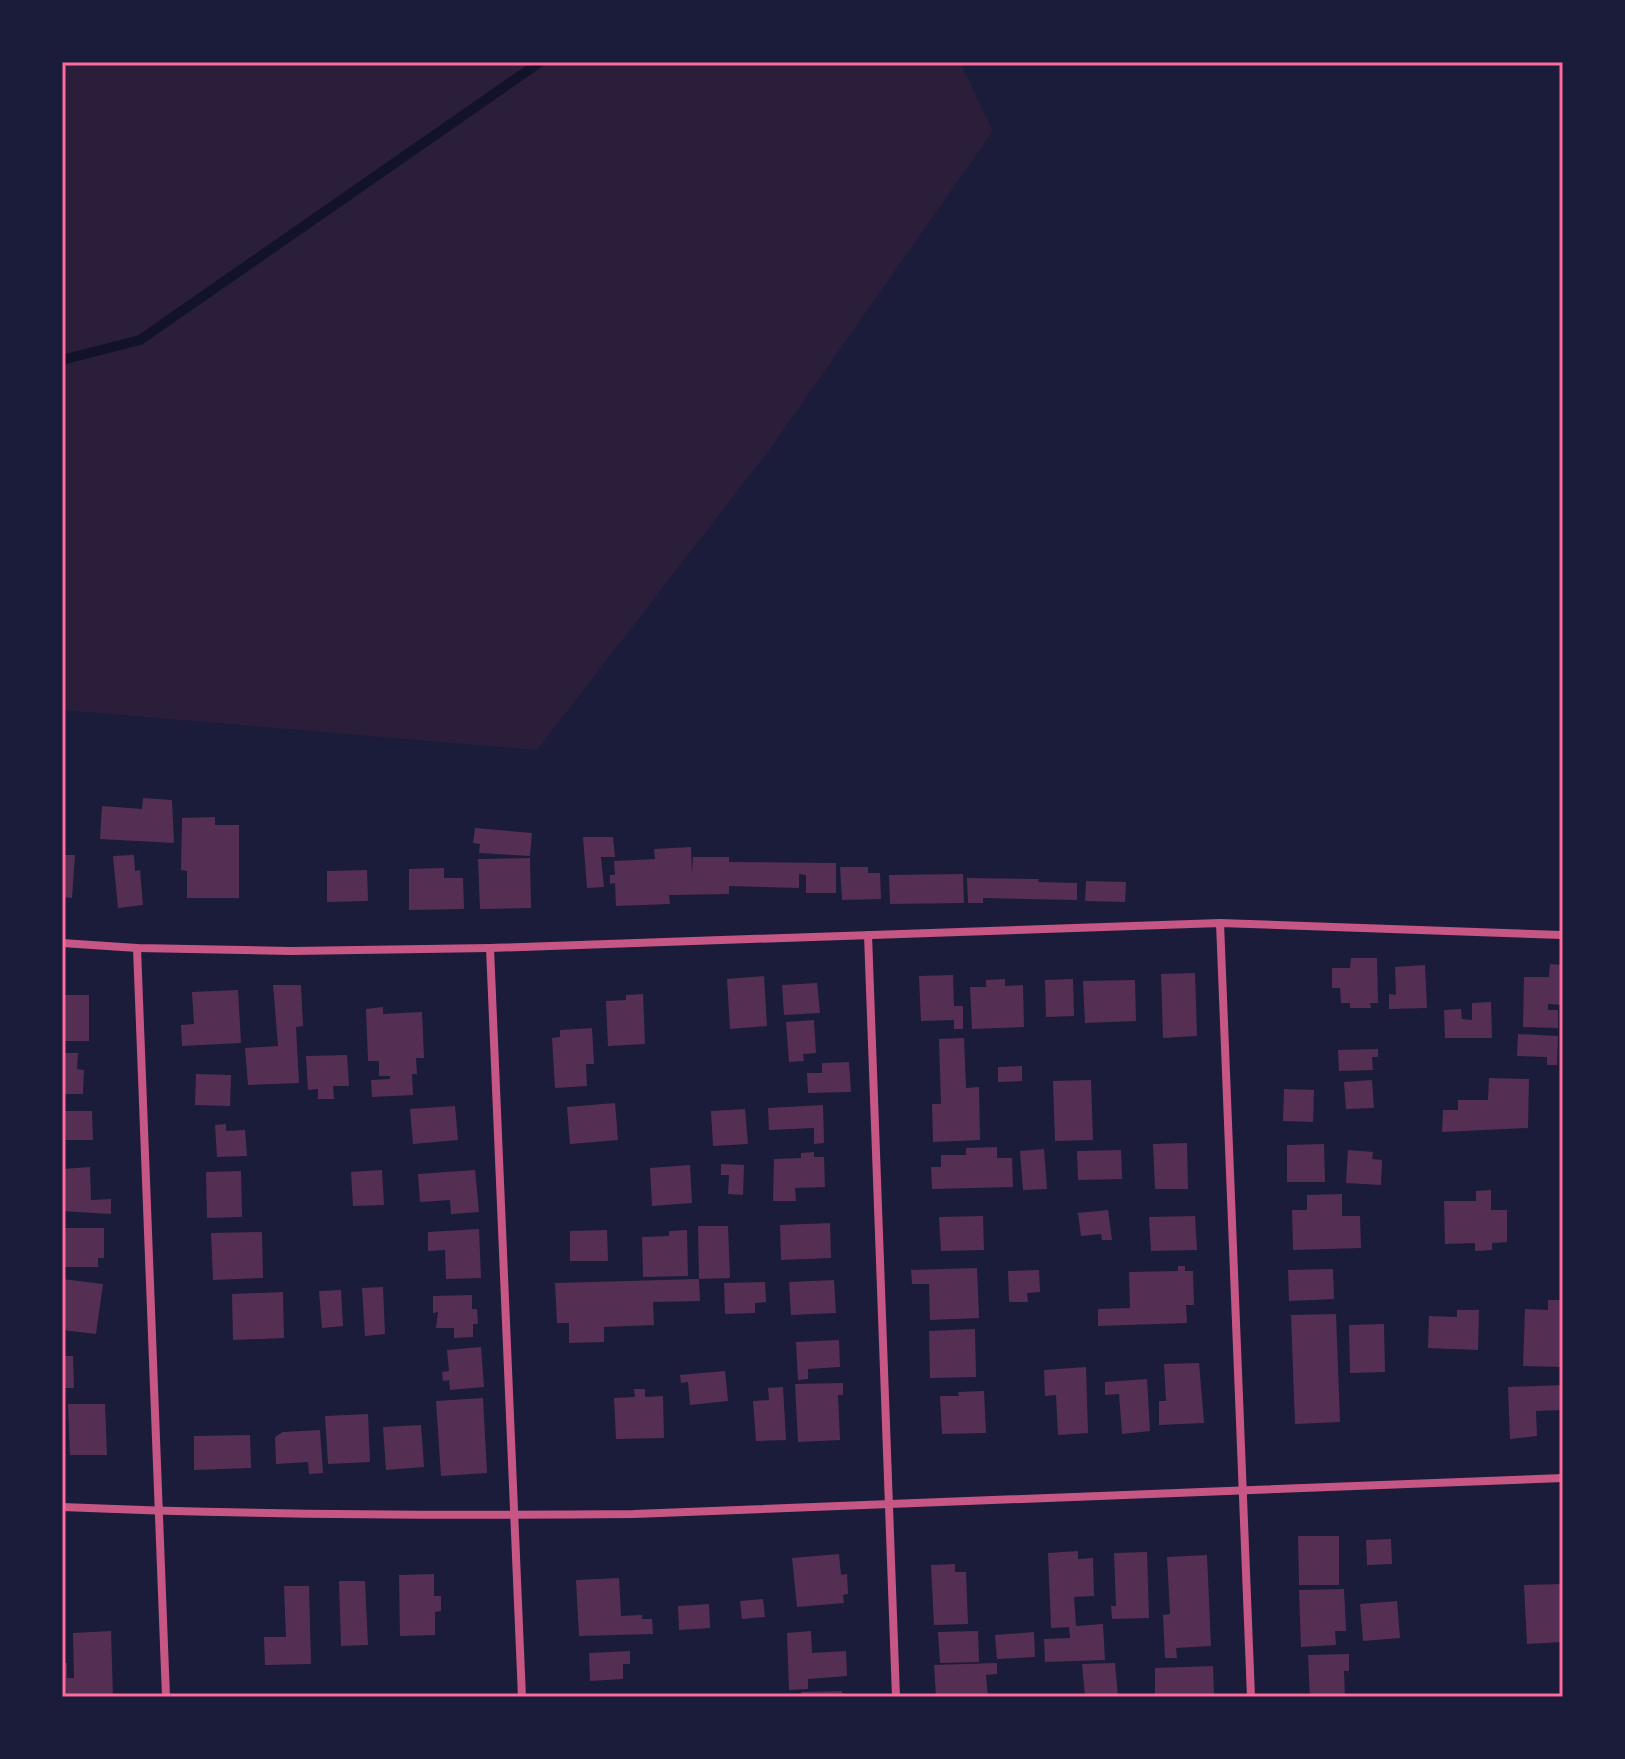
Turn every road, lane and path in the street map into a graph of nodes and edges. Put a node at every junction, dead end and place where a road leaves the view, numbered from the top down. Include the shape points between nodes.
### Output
1 (1220, 923) junction
2 (868, 935) junction
3 (1563, 935) edge
4 (62, 943) edge
5 (137, 948) junction
6 (490, 948) junction
7 (1563, 1478) edge
8 (1242, 1490) junction
9 (889, 1504) junction
10 (62, 1507) edge
11 (159, 1511) junction
12 (514, 1515) junction
13 (166, 1697) edge
14 (522, 1697) edge
15 (896, 1697) edge
16 (1251, 1697) edge

1 - 2 street
1 - 3 street
1 - 8 street
2 - 6 street
2 - 9 street
4 - 5 street
5 - 6 street
5 - 11 street
6 - 12 street
7 - 8 street
8 - 9 street
8 - 16 street
9 - 12 street
9 - 15 street
10 - 11 street
11 - 12 street
11 - 13 street
12 - 14 street

